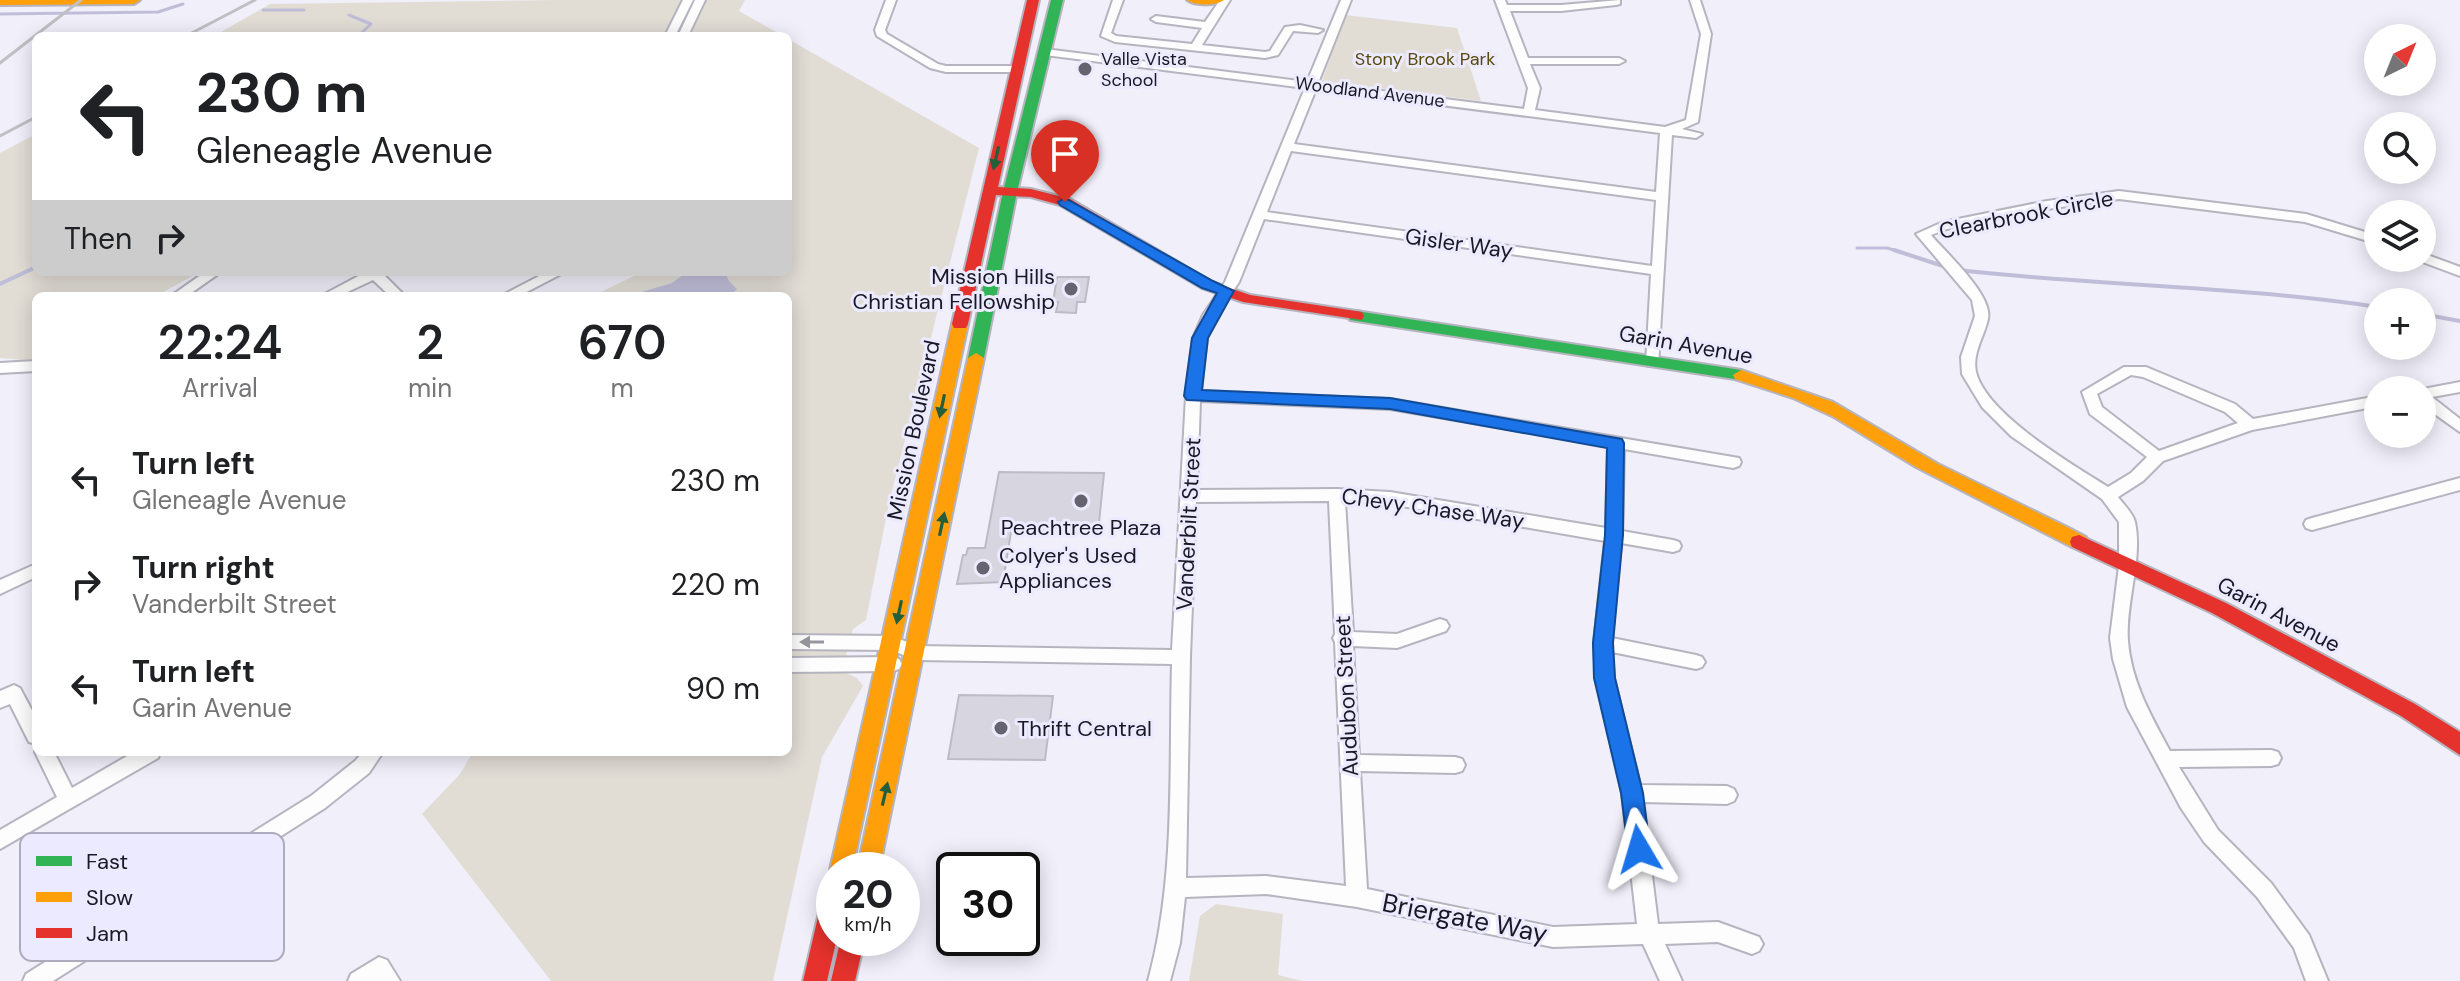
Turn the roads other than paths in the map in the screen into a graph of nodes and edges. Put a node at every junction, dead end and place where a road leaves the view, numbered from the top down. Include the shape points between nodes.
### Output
1 (134, 0) edge
2 (688, 0) edge
3 (700, 0) edge
4 (891, 0) edge
5 (1033, 0) edge
6 (1057, 0) edge
7 (1118, 0) edge
8 (1193, 0) edge
9 (1218, 0) edge
10 (1225, 0) edge
11 (1346, 0) edge
12 (1695, 0) edge
13 (0, 1) edge
14 (80, 1) edge
15 (1616, 2) dead end
16 (1502, 4) edge
17 (1156, 19) dead end
18 (1209, 26) junction
19 (1318, 30) dead end
20 (672, 32) edge
21 (685, 32) edge
22 (1195, 47) junction
23 (1045, 52) junction
24 (1525, 61) junction
25 (1619, 61) dead end
26 (1016, 69) junction
27 (1312, 85) junction
28 (1529, 111) junction
29 (1666, 130) junction
30 (1696, 134) dead end
31 (1288, 147) junction
32 (988, 191) junction
33 (1010, 192) junction
34 (1662, 197) junction
35 (1260, 215) junction
36 (2364, 236) edge
37 (2436, 263) edge
38 (1657, 271) junction
39 (2460, 272) edge
40 (208, 276) edge
41 (367, 276) edge
42 (379, 276) edge
43 (550, 276) edge
44 (1226, 291) junction
45 (184, 292) edge
46 (336, 292) edge
47 (394, 292) edge
48 (516, 292) edge
49 (1653, 363) junction
50 (32, 366) edge
51 (0, 368) edge
52 (2460, 387) edge
53 (2436, 393) edge
54 (1193, 396) junction
55 (2364, 404) edge
56 (2436, 407) edge
57 (2250, 425) junction
58 (2460, 427) edge
59 (1616, 443) junction
60 (2157, 457) junction
61 (1733, 462) dead end
62 (2460, 484) edge
63 (1337, 495) junction
64 (2108, 495) junction
65 (1191, 496) junction
66 (2312, 524) dead end
67 (1614, 535) junction
68 (1673, 546) dead end
69 (2127, 566) junction
70 (32, 572) edge
71 (0, 587) edge
72 (1440, 626) dead end
73 (1342, 638) junction
74 (792, 642) edge
75 (892, 643) junction
76 (1603, 643) junction
77 (916, 653) junction
78 (1181, 657) junction
79 (1696, 662) dead end
80 (792, 665) edge
81 (888, 666) junction
82 (7, 696) edge
83 (32, 730) edge
84 (2460, 746) edge
85 (46, 756) edge
86 (144, 756) edge
87 (371, 756) edge
88 (2271, 758) dead end
89 (2165, 759) junction
90 (1351, 763) junction
91 (1455, 765) dead end
92 (1632, 793) junction
93 (1727, 795) dead end
94 (69, 801) junction
95 (269, 833) edge
96 (0, 840) edge
97 (845, 852) edge
98 (872, 852) edge
99 (1176, 888) junction
100 (1357, 897) junction
101 (1649, 933) junction
102 (1752, 944) dead end
103 (821, 956) edge
104 (849, 956) edge
105 (66, 961) edge
106 (384, 974) edge
107 (34, 981) edge
108 (359, 981) edge
109 (815, 981) edge
110 (843, 981) edge
111 (1159, 981) edge
112 (1671, 981) edge
113 (2317, 981) edge

1 - 14 main road
2 - 20 street
3 - 21 street
4 - 26 street via 882,36 934,66
5 - 26 main road, Mission Boulevard
6 - 23 main road
7 - 22 street via 1106,36
8 - 9 main road
10 - 18 street
11 - 27 street, Vanderbilt Street
12 - 29 street via 1706,34 1692,122
13 - 14 main road
15 - 16 street via 1561,8
16 - 24 street
17 - 18 street
18 - 22 street
19 - 22 street via 1291,26 1274,53 1265,55
23 - 27 street, Woodland Avenue
23 - 33 main road
24 - 25 street
24 - 28 street via 1534,88
26 -> 32 main road, Mission Boulevard
27 - 28 street, Woodland Avenue
27 - 31 street, Vanderbilt Street
28 - 29 street, Woodland Avenue
29 - 30 street, Woodland Avenue
29 - 34 street
31 - 34 street
31 - 35 street, Vanderbilt Street
32 - 33 main road, Garin Avenue
32 -> 75 main road, Mission Boulevard
33 - 44 main road, Garin Avenue via 1065,202
77 -> 33 main road
34 - 38 street
35 - 38 street, Gisler Way
35 - 44 street, Vanderbilt Street
36 - 64 street, Clearbrook Circle via 2306,218 2119,195 2047,205 1923,234 1979,299 1982,316 1968,357 1969,374 1987,403 2016,432
37 - 39 street
38 - 49 street
40 - 45 street
41 - 46 street
42 - 47 street
43 - 48 street
44 - 49 main road, Garin Avenue via 1279,305
44 - 54 street, Vanderbilt Street via 1200,338
49 - 69 main road, Garin Avenue via 1739,375 1796,392 1969,488
50 - 51 street
52 - 53 street
54 - 59 street via 1390,404
54 - 65 street, Vanderbilt Street
55 - 57 street
56 - 58 street
57 - 60 street
57 - 60 street via 2230,408 2146,372 2129,370 2089,392 2095,410
59 - 61 street
59 - 67 street
60 - 64 street
62 - 66 street
63 - 65 street, Chevy Chase Way
63 - 67 street, Chevy Chase Way via 1390,498
63 - 73 street, Audubon Street
64 - 69 street, Clearbrook Circle via 2127,521
65 - 78 street, Vanderbilt Street
67 - 68 street, Chevy Chase Way
67 - 76 street
69 - 84 main road, Garin Avenue via 2233,615 2408,710
69 - 89 street, Clearbrook Circle via 2122,659 2136,707
70 - 71 street
72 - 73 street via 1397,641
73 - 90 street, Audubon Street
75 -> 74 street
75 - 77 street
75 - 81 main road, Mission Boulevard
76 - 79 street
76 - 92 street via 1605,678
77 - 78 street
77 - 81 street
98 -> 77 main road
78 - 99 street, Vanderbilt Street
80 - 81 street
81 - 97 main road, Mission Boulevard
82 - 83 street
85 - 94 street
86 - 94 street
87 - 95 street via 318,802
88 - 89 street
89 - 113 street, Clearbrook Circle via 2211,836 2264,890 2302,942
90 - 91 street
90 - 100 street, Audubon Street
92 - 93 street
92 - 101 street
94 - 96 street
99 - 100 street, Briergate Way via 1266,885
99 - 111 street, Vanderbilt Street
100 - 101 street, Briergate Way via 1553,937
101 - 102 street, Briergate Way via 1718,932
101 - 112 street
103 - 109 main road
104 - 110 main road
105 - 107 street
106 - 108 street

